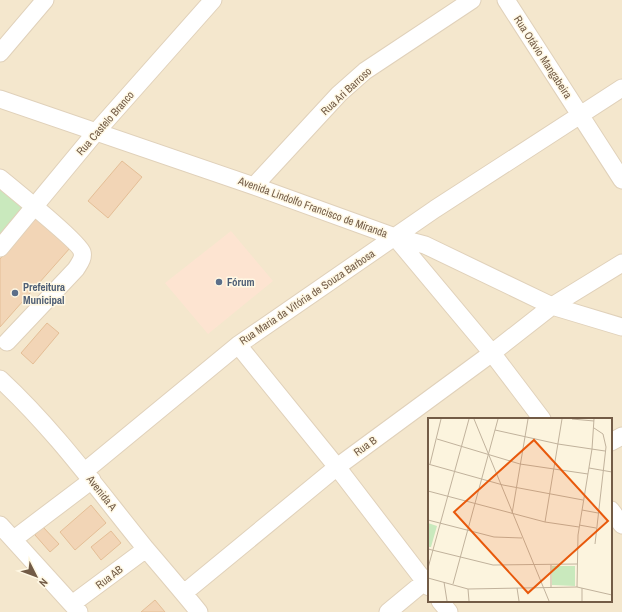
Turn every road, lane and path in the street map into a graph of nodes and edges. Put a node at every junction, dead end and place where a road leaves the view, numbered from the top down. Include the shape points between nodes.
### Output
1 (45, 0) edge
2 (213, 0) edge
3 (472, 0) edge
4 (506, 0) edge
5 (0, 53) edge
6 (622, 88) edge
7 (0, 99) edge
8 (580, 114) junction
9 (96, 132) junction
10 (0, 178) edge
11 (622, 180) edge
12 (254, 186) junction
13 (34, 207) junction
14 (395, 237) junction
15 (0, 248) edge
16 (622, 263) edge
17 (552, 306) junction
18 (622, 327) edge
19 (7, 342) dead end
20 (238, 345) junction
21 (492, 352) junction
22 (0, 379) edge
23 (541, 418) edge
24 (622, 436) edge
25 (612, 441) edge
26 (337, 467) junction
27 (89, 476) junction
28 (612, 511) edge
29 (0, 525) edge
30 (622, 525) edge
31 (14, 539) junction
32 (146, 549) junction
33 (428, 582) edge
34 (184, 593) junction
35 (441, 602) edge
36 (76, 608) edge
37 (199, 612) edge
38 (388, 612) edge
39 (449, 612) edge

1 - 5 street
2 - 9 street, Rua Castelo Branco
3 - 12 street, Rua Ari Barroso via 365,71 339,94
4 - 8 street, Rua Otávio Mangabeira
6 - 8 street, Rua Maria da Vitória de Souza Barbosa
7 - 9 street, Avenida Lindolfo Francisco de Miranda
8 - 11 street, Rua Otávio Mangabeira
8 - 14 street, Rua Maria da Vitória de Souza Barbosa
9 - 12 street, Avenida Lindolfo Francisco de Miranda
9 - 13 street, Rua Castelo Branco
10 - 13 street
12 - 14 street, Avenida Lindolfo Francisco de Miranda
13 - 15 street, Rua Castelo Branco
13 - 19 street via 75,242 83,253 76,269
14 - 17 street, Avenida Lindolfo Francisco de Miranda via 425,245
14 - 20 street, Rua Maria da Vitória de Souza Barbosa
14 - 21 street
16 - 17 street, Rua B
17 - 18 street, Avenida Lindolfo Francisco de Miranda
17 - 21 street, Rua B
20 - 26 street
20 - 27 street, Rua Maria da Vitória de Souza Barbosa
21 - 23 street
21 - 26 street, Rua B
22 - 27 street, Avenida A via 56,436
24 - 25 street
26 - 33 street
26 - 34 street, Rua B
27 - 31 street, Rua Maria da Vitória de Souza Barbosa
27 - 32 street, Avenida A
28 - 30 street
29 - 31 street
31 - 36 street
32 - 34 street, Avenida A
32 - 36 street, Rua AB
33 - 38 street
34 - 37 street, Avenida A
35 - 39 street

